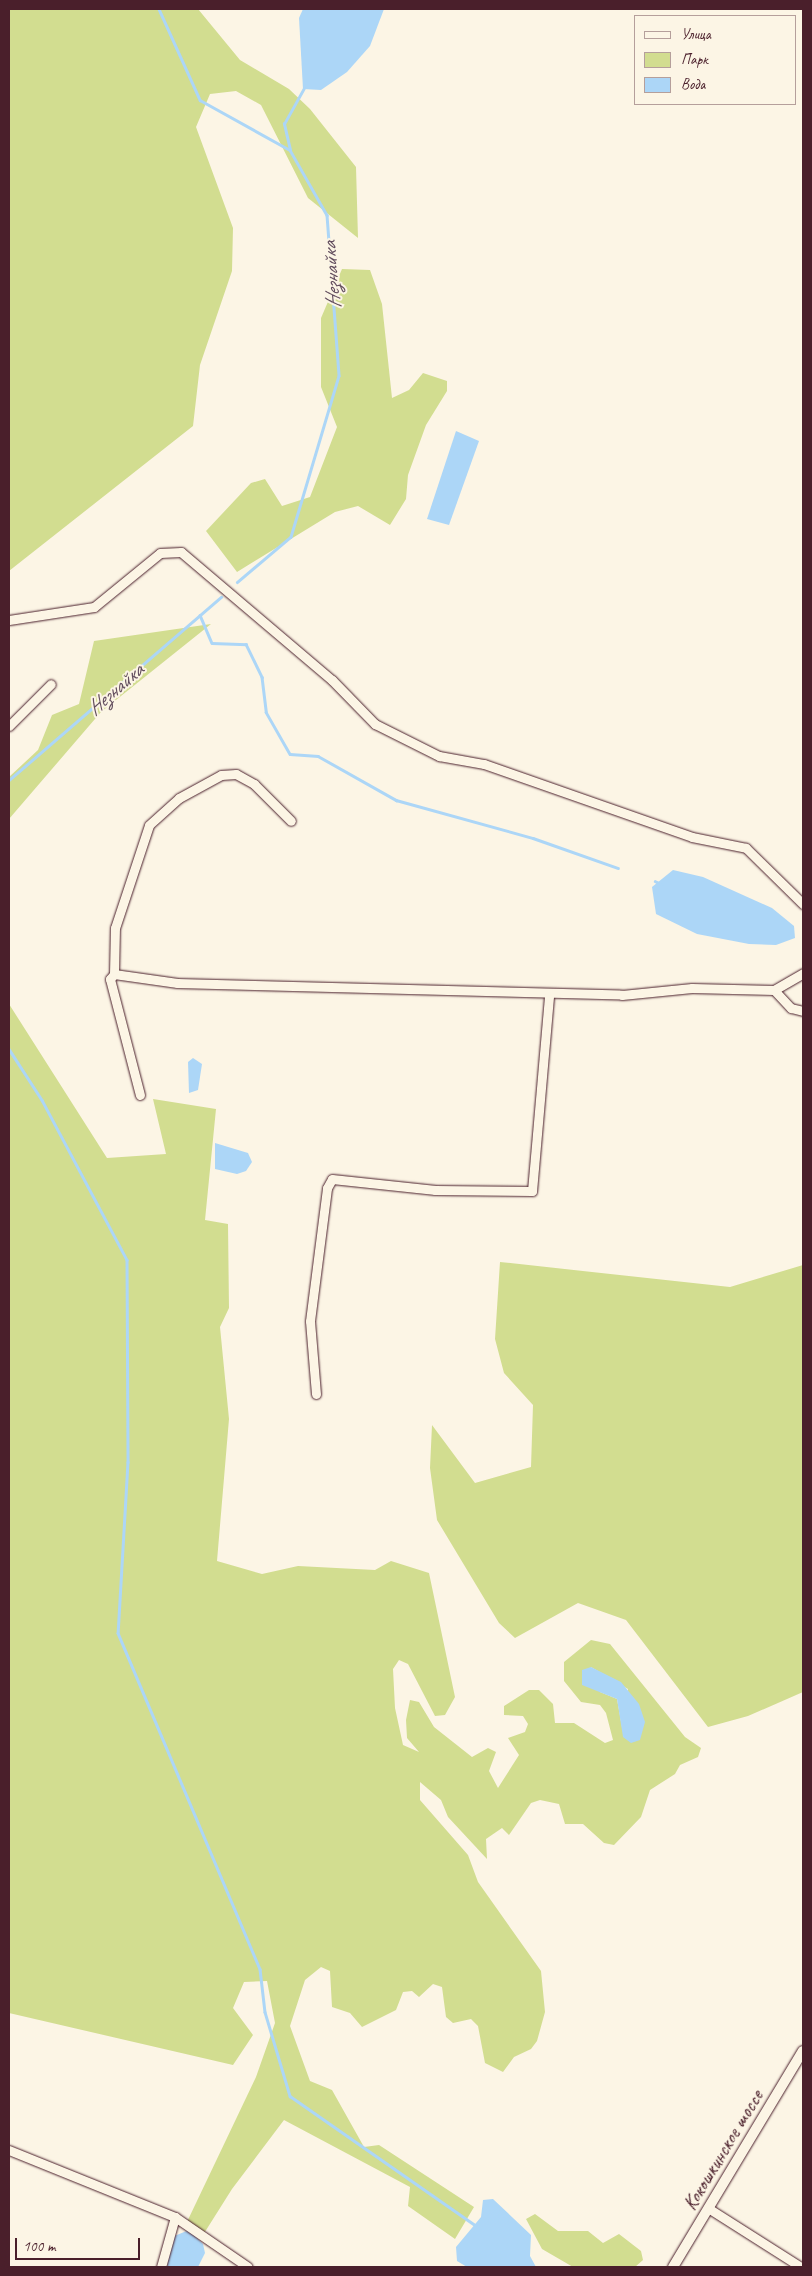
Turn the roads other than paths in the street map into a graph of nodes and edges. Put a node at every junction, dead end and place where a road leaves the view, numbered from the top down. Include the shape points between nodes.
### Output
1 (9, 620) edge
2 (51, 684) dead end
3 (9, 726) edge
4 (291, 821) dead end
5 (803, 904) edge
6 (803, 973) edge
7 (114, 974) junction
8 (774, 990) junction
9 (549, 995) junction
10 (803, 1010) edge
11 (140, 1095) dead end
12 (316, 1394) dead end
13 (803, 2051) edge
14 (9, 2150) edge
15 (708, 2208) junction
16 (175, 2217) junction
17 (161, 2267) edge
18 (248, 2267) edge
19 (673, 2267) edge
20 (801, 2267) edge

1 - 5 street via 94,607 166,551 180,552 332,680 375,724 439,756 484,764 692,837 746,848
2 - 3 street
4 - 7 street via 254,784 236,774 221,775 179,798 149,825 140,845 115,928
6 - 8 street
7 - 9 street via 177,983
7 - 11 street via 110,979 117,1015
8 - 9 street via 692,988 622,995
8 - 10 street via 791,1008
9 - 12 street via 532,1191 435,1190 332,1179 327,1188 310,1321
13 - 15 main road, Кокошкинское шоссе
14 - 16 street
15 - 19 main road, Кокошкинское шоссе
15 - 20 street
16 - 17 street
16 - 18 street

